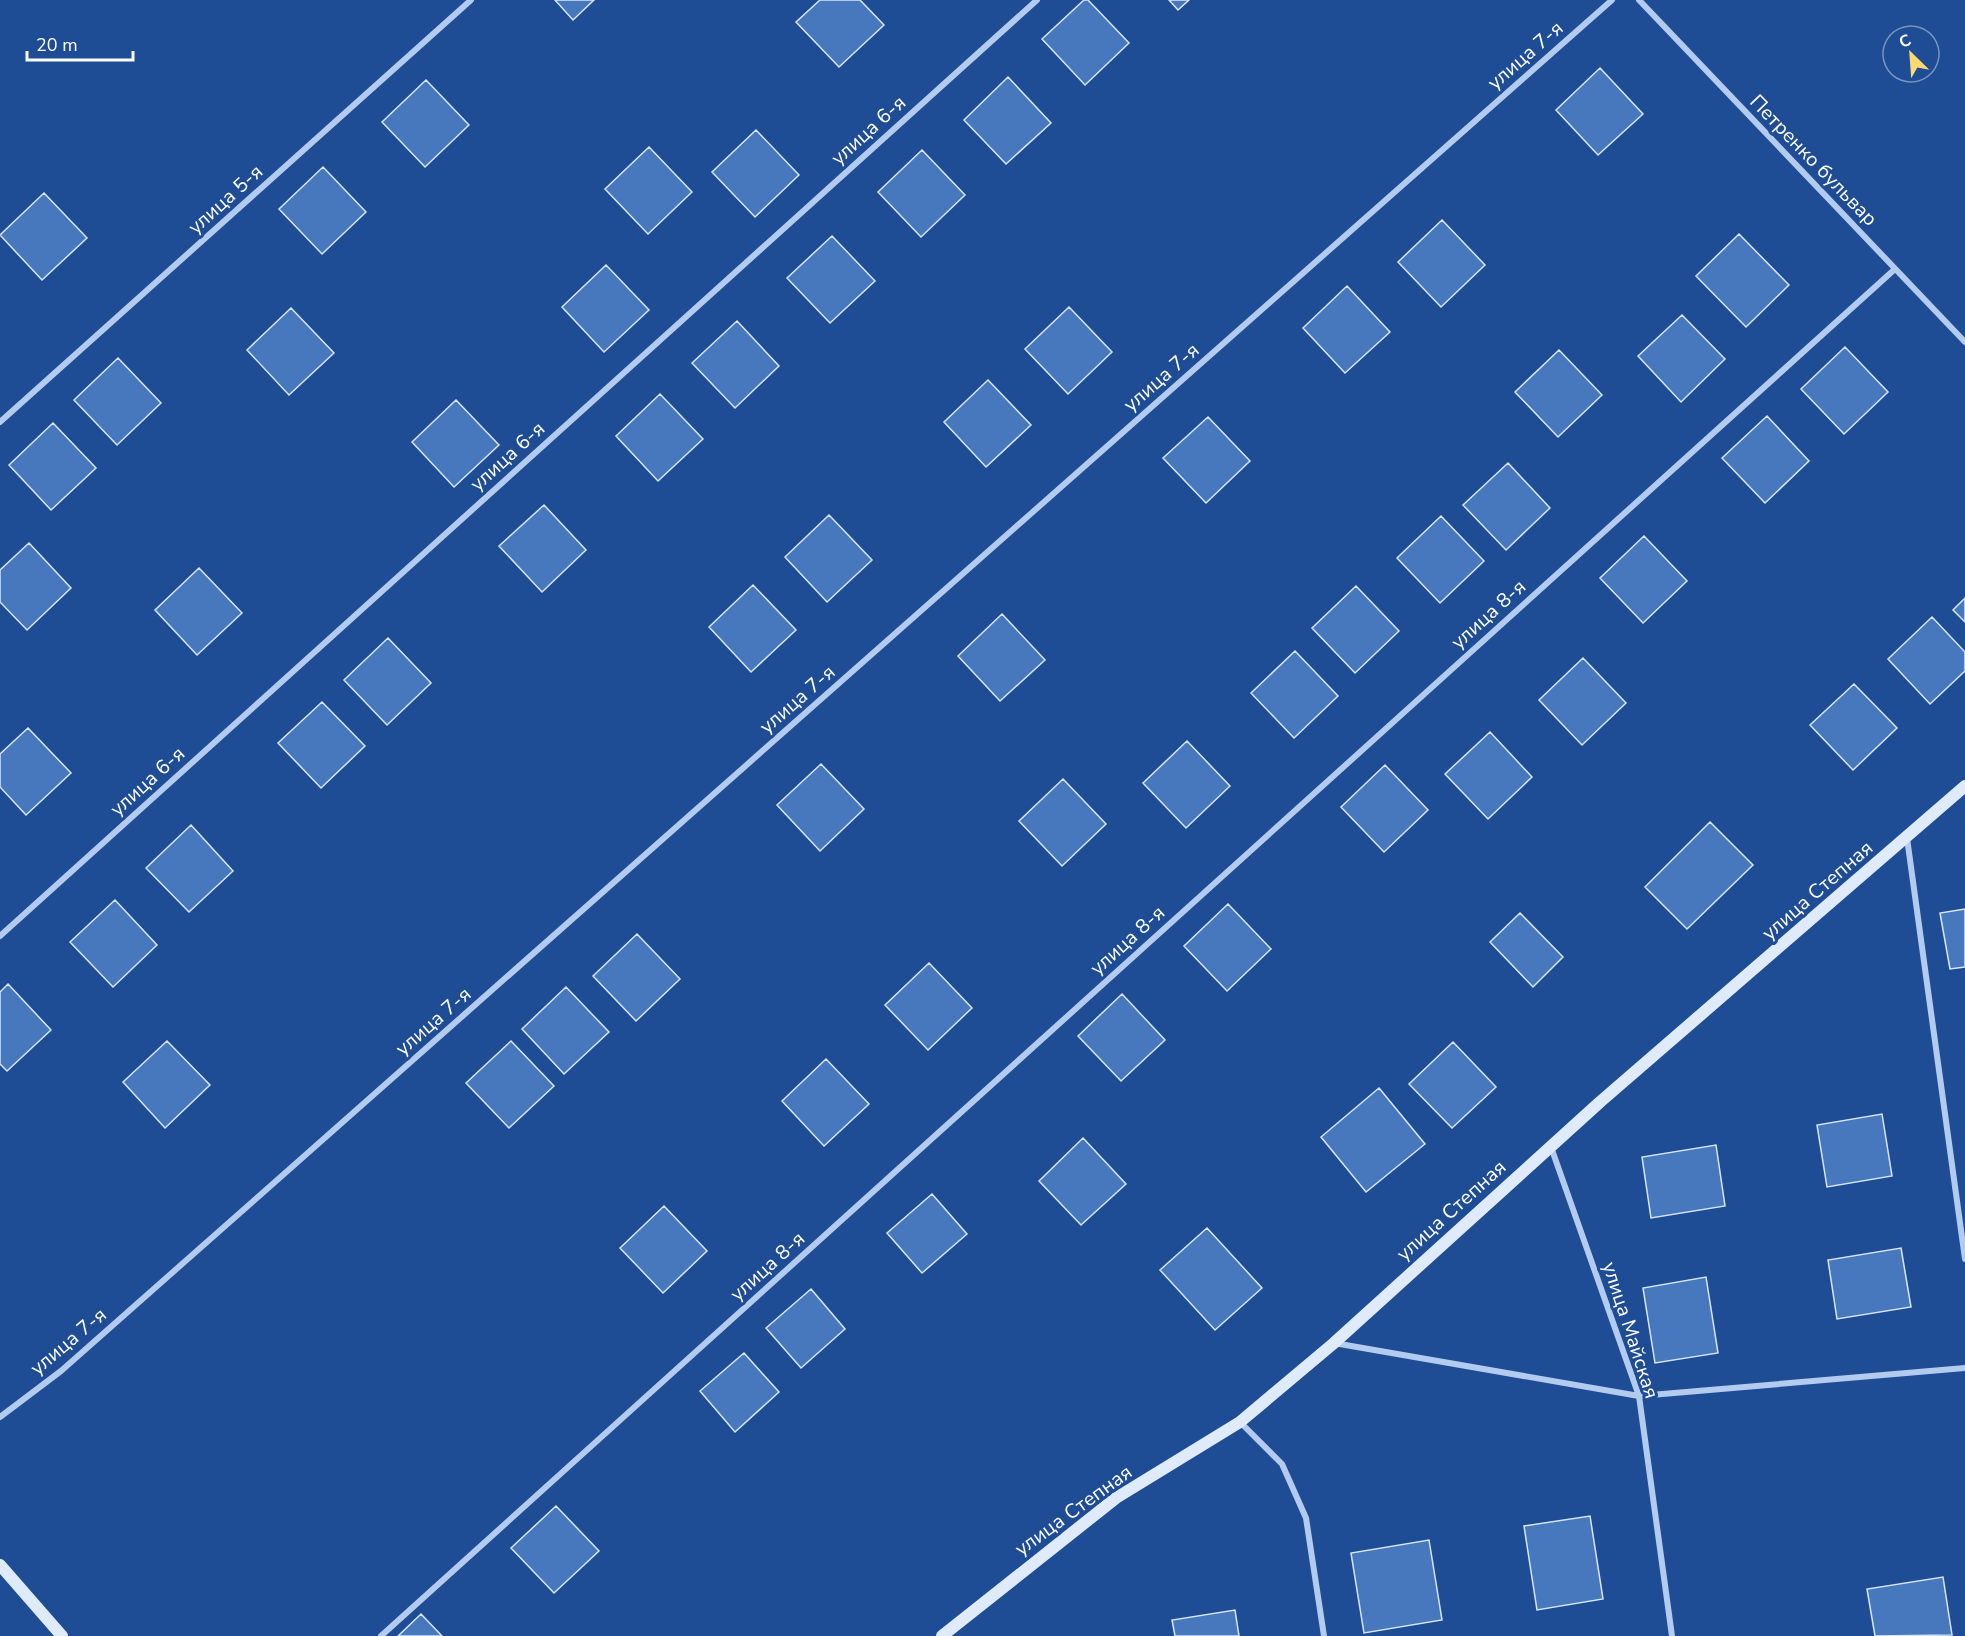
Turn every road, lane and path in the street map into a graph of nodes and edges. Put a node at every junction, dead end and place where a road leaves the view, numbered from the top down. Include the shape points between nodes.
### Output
1 (471, 0) edge
2 (1037, 0) edge
3 (1612, 0) edge
4 (1639, 0) edge
5 (1895, 269) junction
6 (1965, 342) edge
7 (0, 422) edge
8 (1965, 786) edge
9 (1907, 838) junction
10 (0, 936) edge
11 (1550, 1146) junction
12 (1965, 1259) edge
13 (1334, 1343) junction
14 (1965, 1368) edge
15 (1639, 1396) junction
16 (0, 1417) edge
17 (1240, 1422) junction
18 (0, 1565) edge
19 (62, 1636) edge
20 (381, 1636) edge
21 (942, 1636) edge
22 (1324, 1636) edge
23 (1672, 1636) edge

1 - 7 street, улица 5-я
2 - 10 street, улица 6-я
3 - 16 street, улица 7-я via 61,1371
4 - 5 street, Петренко бульвар
5 - 6 street, Петренко бульвар
5 - 20 street, улица 8-я
8 - 9 street, улица Степная
9 - 11 street, улица Степная
9 - 12 street
11 - 13 street, улица Степная
11 - 15 street, улица Майская
13 - 15 street
13 - 17 street, улица Степная
14 - 15 street
15 - 23 street, улица Майская
17 - 21 street, улица Степная via 1116,1498
17 - 22 street via 1282,1464 1306,1518
18 - 19 street

